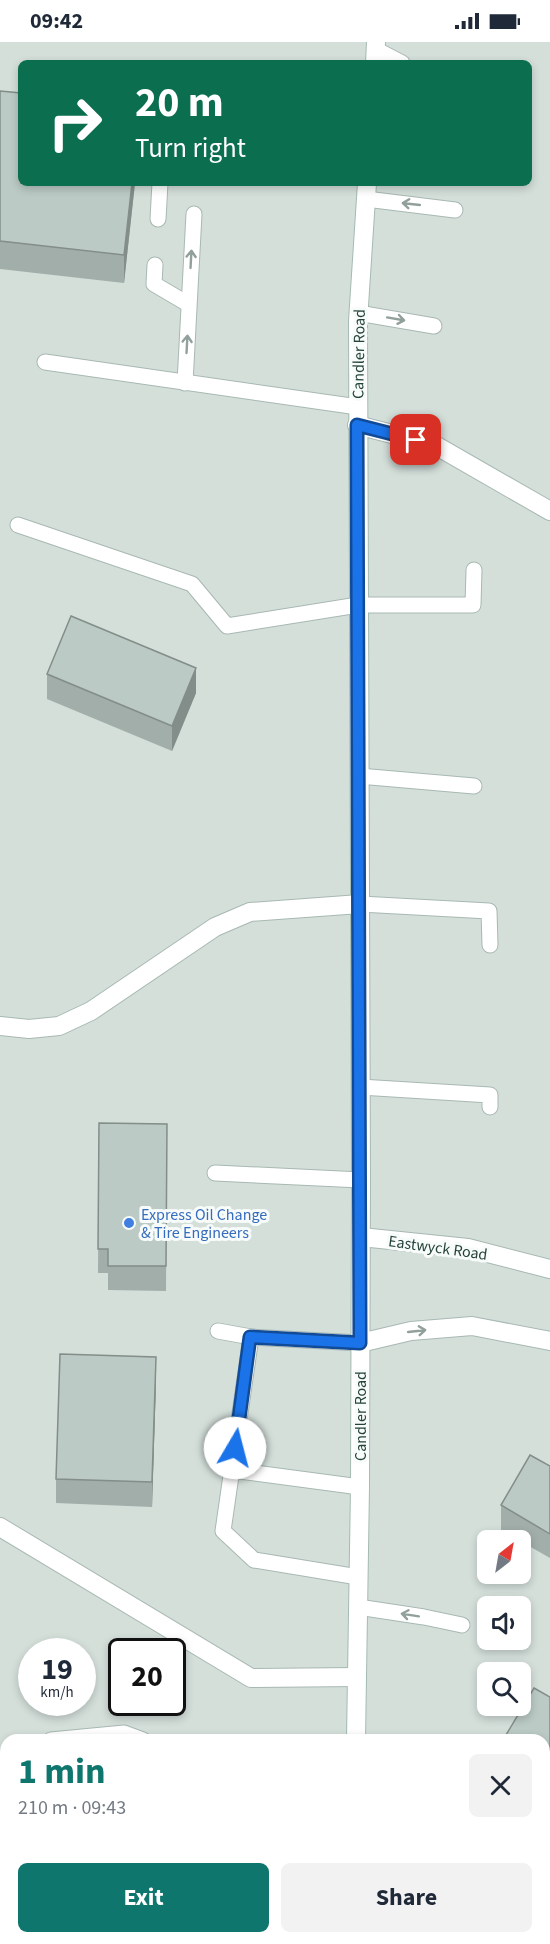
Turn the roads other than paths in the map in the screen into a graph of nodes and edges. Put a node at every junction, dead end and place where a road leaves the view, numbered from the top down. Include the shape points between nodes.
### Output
1 (375, 51) edge
2 (395, 60) edge
3 (160, 186) edge
4 (367, 191) edge
5 (455, 210) dead end
6 (194, 214) dead end
7 (158, 219) dead end
8 (154, 265) dead end
9 (188, 304) junction
10 (358, 313) junction
11 (434, 326) dead end
12 (45, 363) dead end
13 (185, 383) junction
14 (358, 416) junction
15 (550, 511) edge
16 (18, 525) dead end
17 (474, 570) dead end
18 (358, 605) junction
19 (359, 776) junction
20 (474, 786) dead end
21 (360, 904) junction
22 (490, 945) dead end
23 (0, 1026) edge
24 (360, 1087) junction
25 (490, 1107) dead end
26 (215, 1173) dead end
27 (361, 1180) junction
28 (361, 1237) junction
29 (550, 1269) edge
30 (218, 1331) dead end
31 (546, 1336) edge
32 (250, 1337) junction
33 (360, 1343) junction
34 (232, 1470) junction
35 (360, 1487) junction
36 (0, 1527) edge
37 (358, 1577) junction
38 (358, 1607) junction
39 (462, 1625) dead end
40 (357, 1677) junction
41 (356, 1734) edge

1 - 2 lane
3 - 7 lane
5 -> 4 lane
4 - 10 main road, Candler Road
9 -> 6 lane
8 - 9 lane via 154,284
13 -> 9 lane
10 -> 11 lane
10 - 14 main road, Candler Road
12 - 13 lane
13 - 14 lane
14 - 15 main road via 435,445
14 - 18 main road, Candler Road
16 - 18 lane via 192,584 227,626
17 - 18 lane via 473,605
18 - 19 main road, Candler Road
19 - 20 lane
19 - 21 main road, Candler Road
21 - 22 lane via 489,911
21 - 23 main road via 250,912 215,927 91,1011 59,1026
21 - 24 main road, Candler Road
24 - 25 lane via 490,1095
24 - 27 main road, Candler Road
26 - 27 lane
27 - 28 main road, Candler Road
28 - 29 main road, Eastwyck Road via 468,1248
28 - 33 main road, Candler Road
30 - 32 lane
33 -> 31 main road via 411,1331 472,1326
32 - 33 lane
32 - 34 lane
33 - 35 main road, Candler Road
34 - 35 lane
34 - 37 lane via 223,1531 254,1560
35 - 37 main road, Candler Road
36 - 40 main road via 251,1678
37 - 38 main road, Candler Road
39 -> 38 lane
38 - 40 main road, Candler Road
40 - 41 main road, Candler Road

